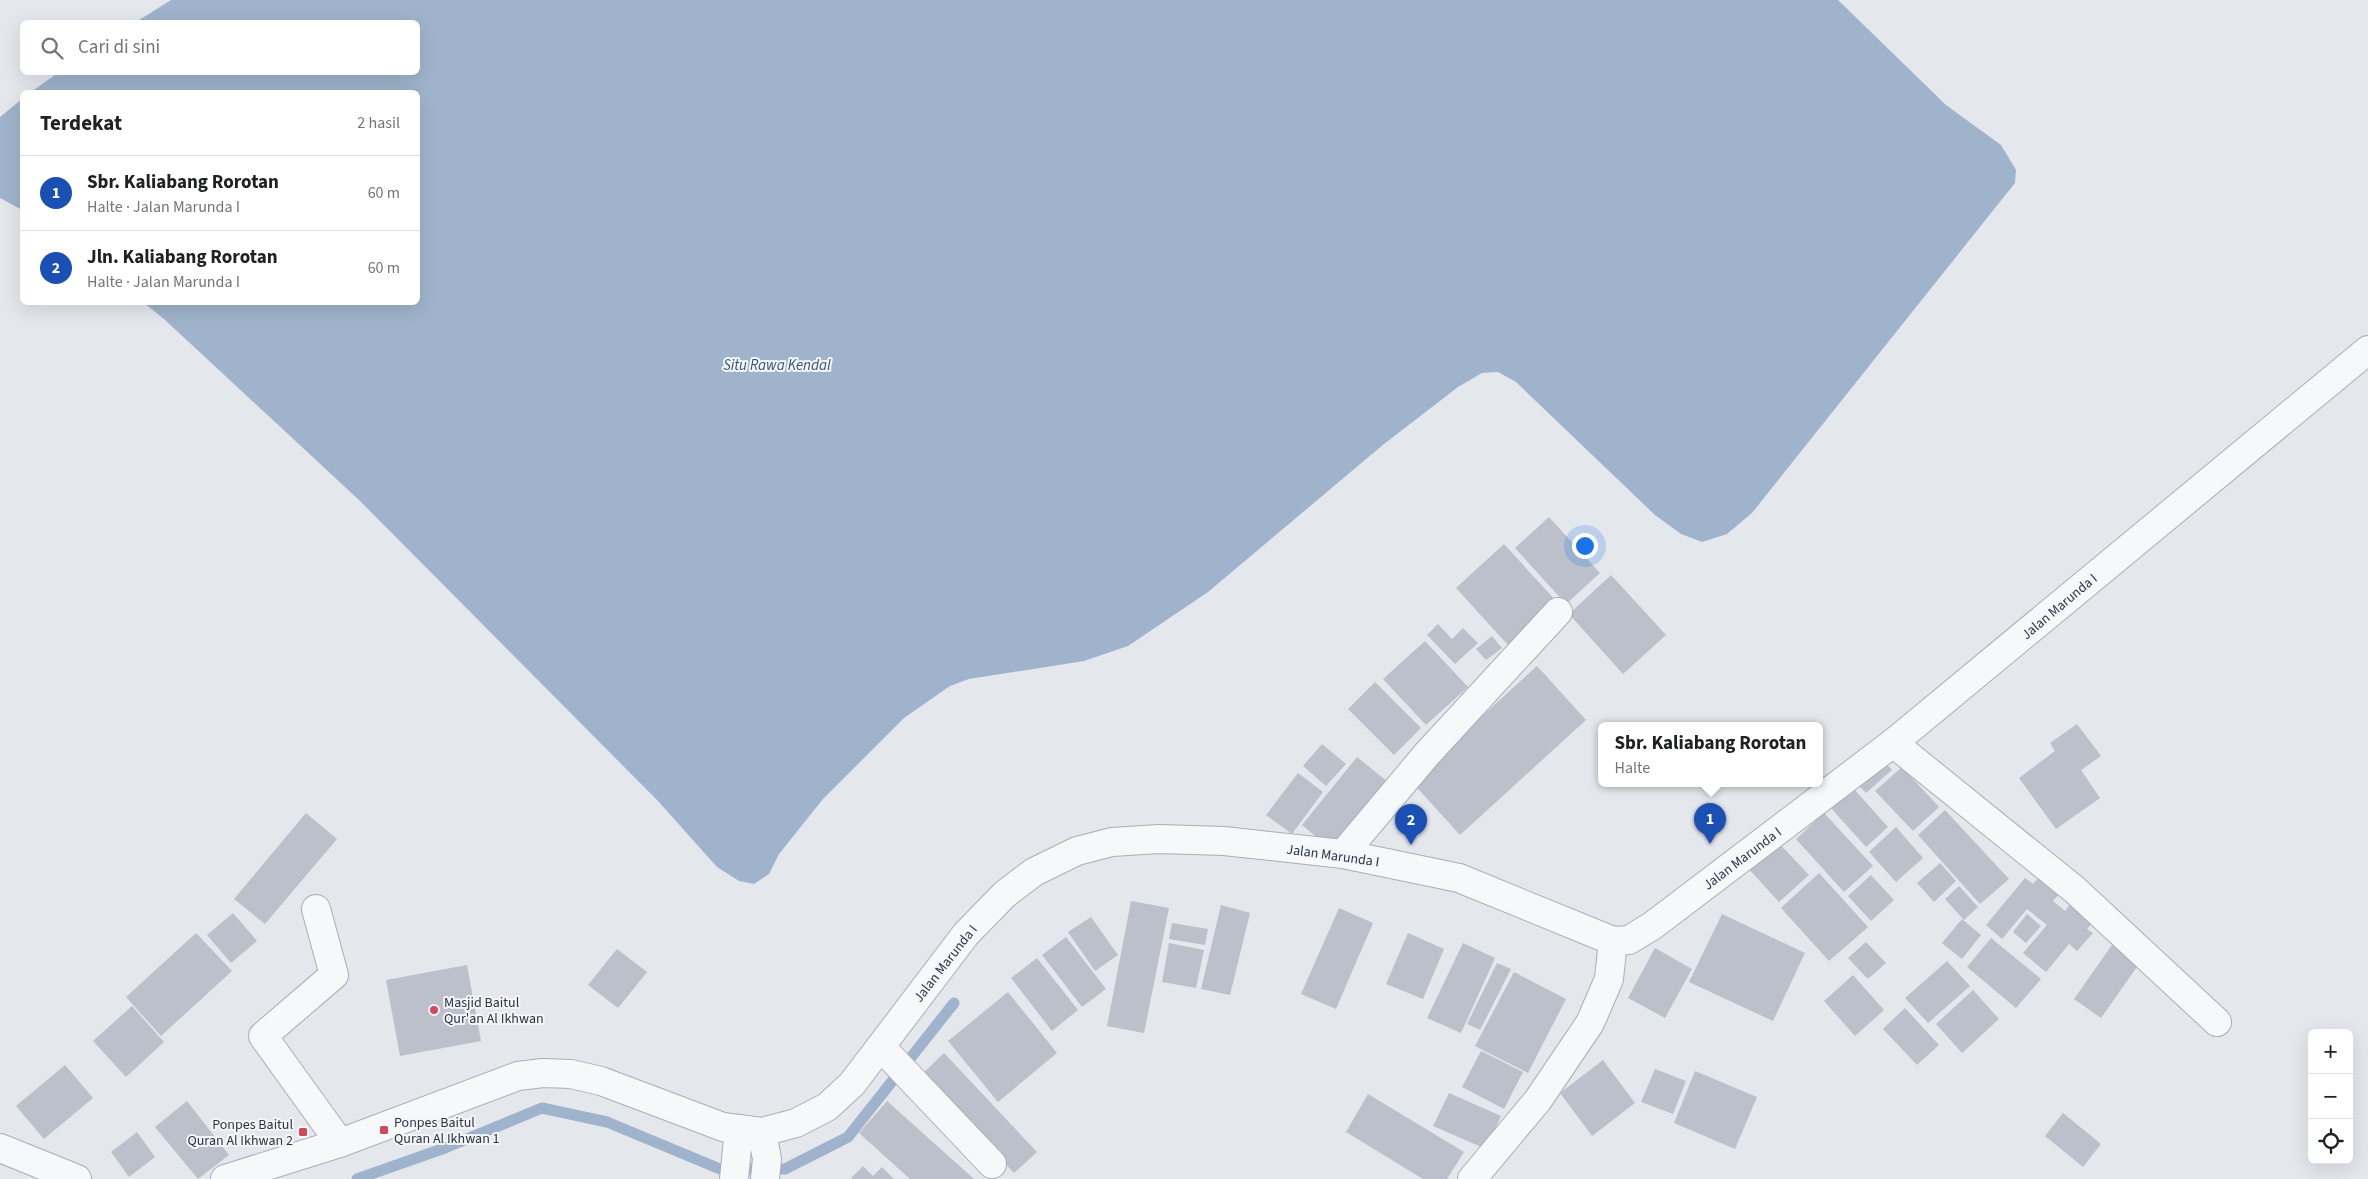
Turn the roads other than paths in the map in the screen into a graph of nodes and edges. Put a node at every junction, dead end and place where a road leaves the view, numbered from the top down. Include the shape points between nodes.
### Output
1 (2368, 350) edge
2 (1558, 612) dead end
3 (1893, 743) junction
4 (1343, 854) junction
5 (316, 909) dead end
6 (1613, 941) junction
7 (2217, 1022) dead end
8 (897, 1063) junction
9 (340, 1143) junction
10 (0, 1148) edge
11 (743, 1148) edge
12 (992, 1164) dead end
13 (766, 1169) edge
14 (77, 1179) edge
15 (224, 1179) edge
16 (1472, 1179) edge

1 - 3 street, Jalan Marunda I
2 - 4 street via 1427,754
3 - 6 street, Jalan Marunda I via 1652,926 1629,940
3 - 7 street via 2075,890
4 - 6 street, Jalan Marunda I via 1459,878
4 - 8 street, Jalan Marunda I via 1224,841 1159,839 1112,842 1077,851 1034,872 1005,894 966,934
5 - 9 street via 334,975 262,1036
6 - 16 street via 1609,979 1590,1023 1538,1100
8 - 11 street, Jalan Marunda I via 852,1084 827,1107
8 - 12 street
9 - 11 street, Jalan Marunda I via 518,1076 544,1073 571,1074 601,1081 723,1127
9 - 15 street, Jalan Marunda I
10 - 14 street
11 - 13 street

